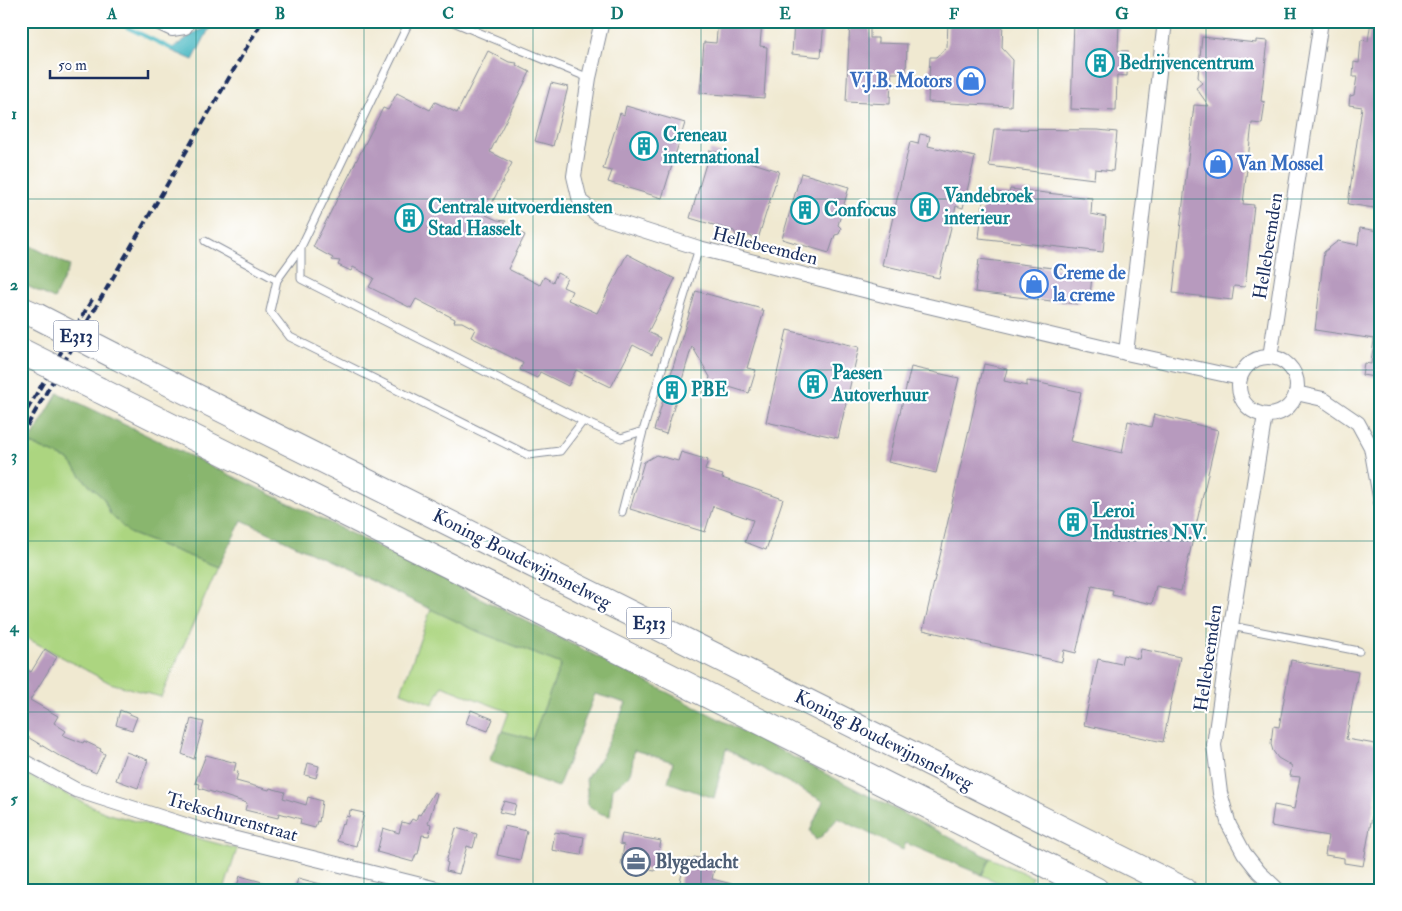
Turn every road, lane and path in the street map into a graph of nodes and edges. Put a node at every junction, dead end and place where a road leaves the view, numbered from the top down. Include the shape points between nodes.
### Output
1 (155, 21) edge
2 (188, 21) edge
3 (417, 21) edge
4 (452, 21) edge
5 (602, 21) edge
6 (1165, 21) edge
7 (1321, 21) edge
8 (590, 78) junction
9 (205, 241) dead end
10 (301, 247) junction
11 (699, 248) junction
12 (277, 280) junction
13 (29, 313) edge
14 (21, 351) edge
15 (1126, 353) junction
16 (1270, 357) junction
17 (1240, 378) junction
18 (1296, 393) junction
19 (1265, 415) junction
20 (582, 421) junction
21 (643, 430) junction
22 (1381, 502) edge
23 (622, 512) dead end
24 (1231, 626) junction
25 (1359, 651) dead end
26 (21, 760) edge
27 (441, 890) edge
28 (1096, 890) edge
29 (1184, 890) edge
30 (1278, 890) edge

1 - 2 street via 172,29 184,27
3 - 10 lane via 408,24
4 - 8 lane
5 - 8 street, Hellebeemden
6 - 15 street
7 - 16 street, Hellebeemden
8 - 11 street, Hellebeemden via 574,176 580,200 600,216
9 - 12 lane
10 - 12 lane
10 - 20 lane via 301,279
11 - 15 street, Hellebeemden
11 - 21 lane
12 - 20 lane via 270,311 290,337 528,455 560,451
13 - 29 highway, Koning Boudewijnsnelweg / E313, bridge
14 - 28 highway, Koning Boudewijnsnelweg / E313, bridge
15 - 17 street, Hellebeemden
16 - 17 street via 1251,362
16 - 18 street via 1282,360 1292,369 1297,380
17 - 19 street via 1239,390 1244,402 1253,411
18 - 19 street via 1290,405 1279,413
18 - 22 street via 1323,398 1358,423 1370,447
19 - 24 street, Hellebeemden
20 - 21 lane via 620,438
21 - 23 lane
24 - 25 lane
24 - 30 street, Hellebeemden via 1214,744 1220,793 1229,825 1244,853
26 - 27 street, Trekschurenstraat via 76,790 204,831

